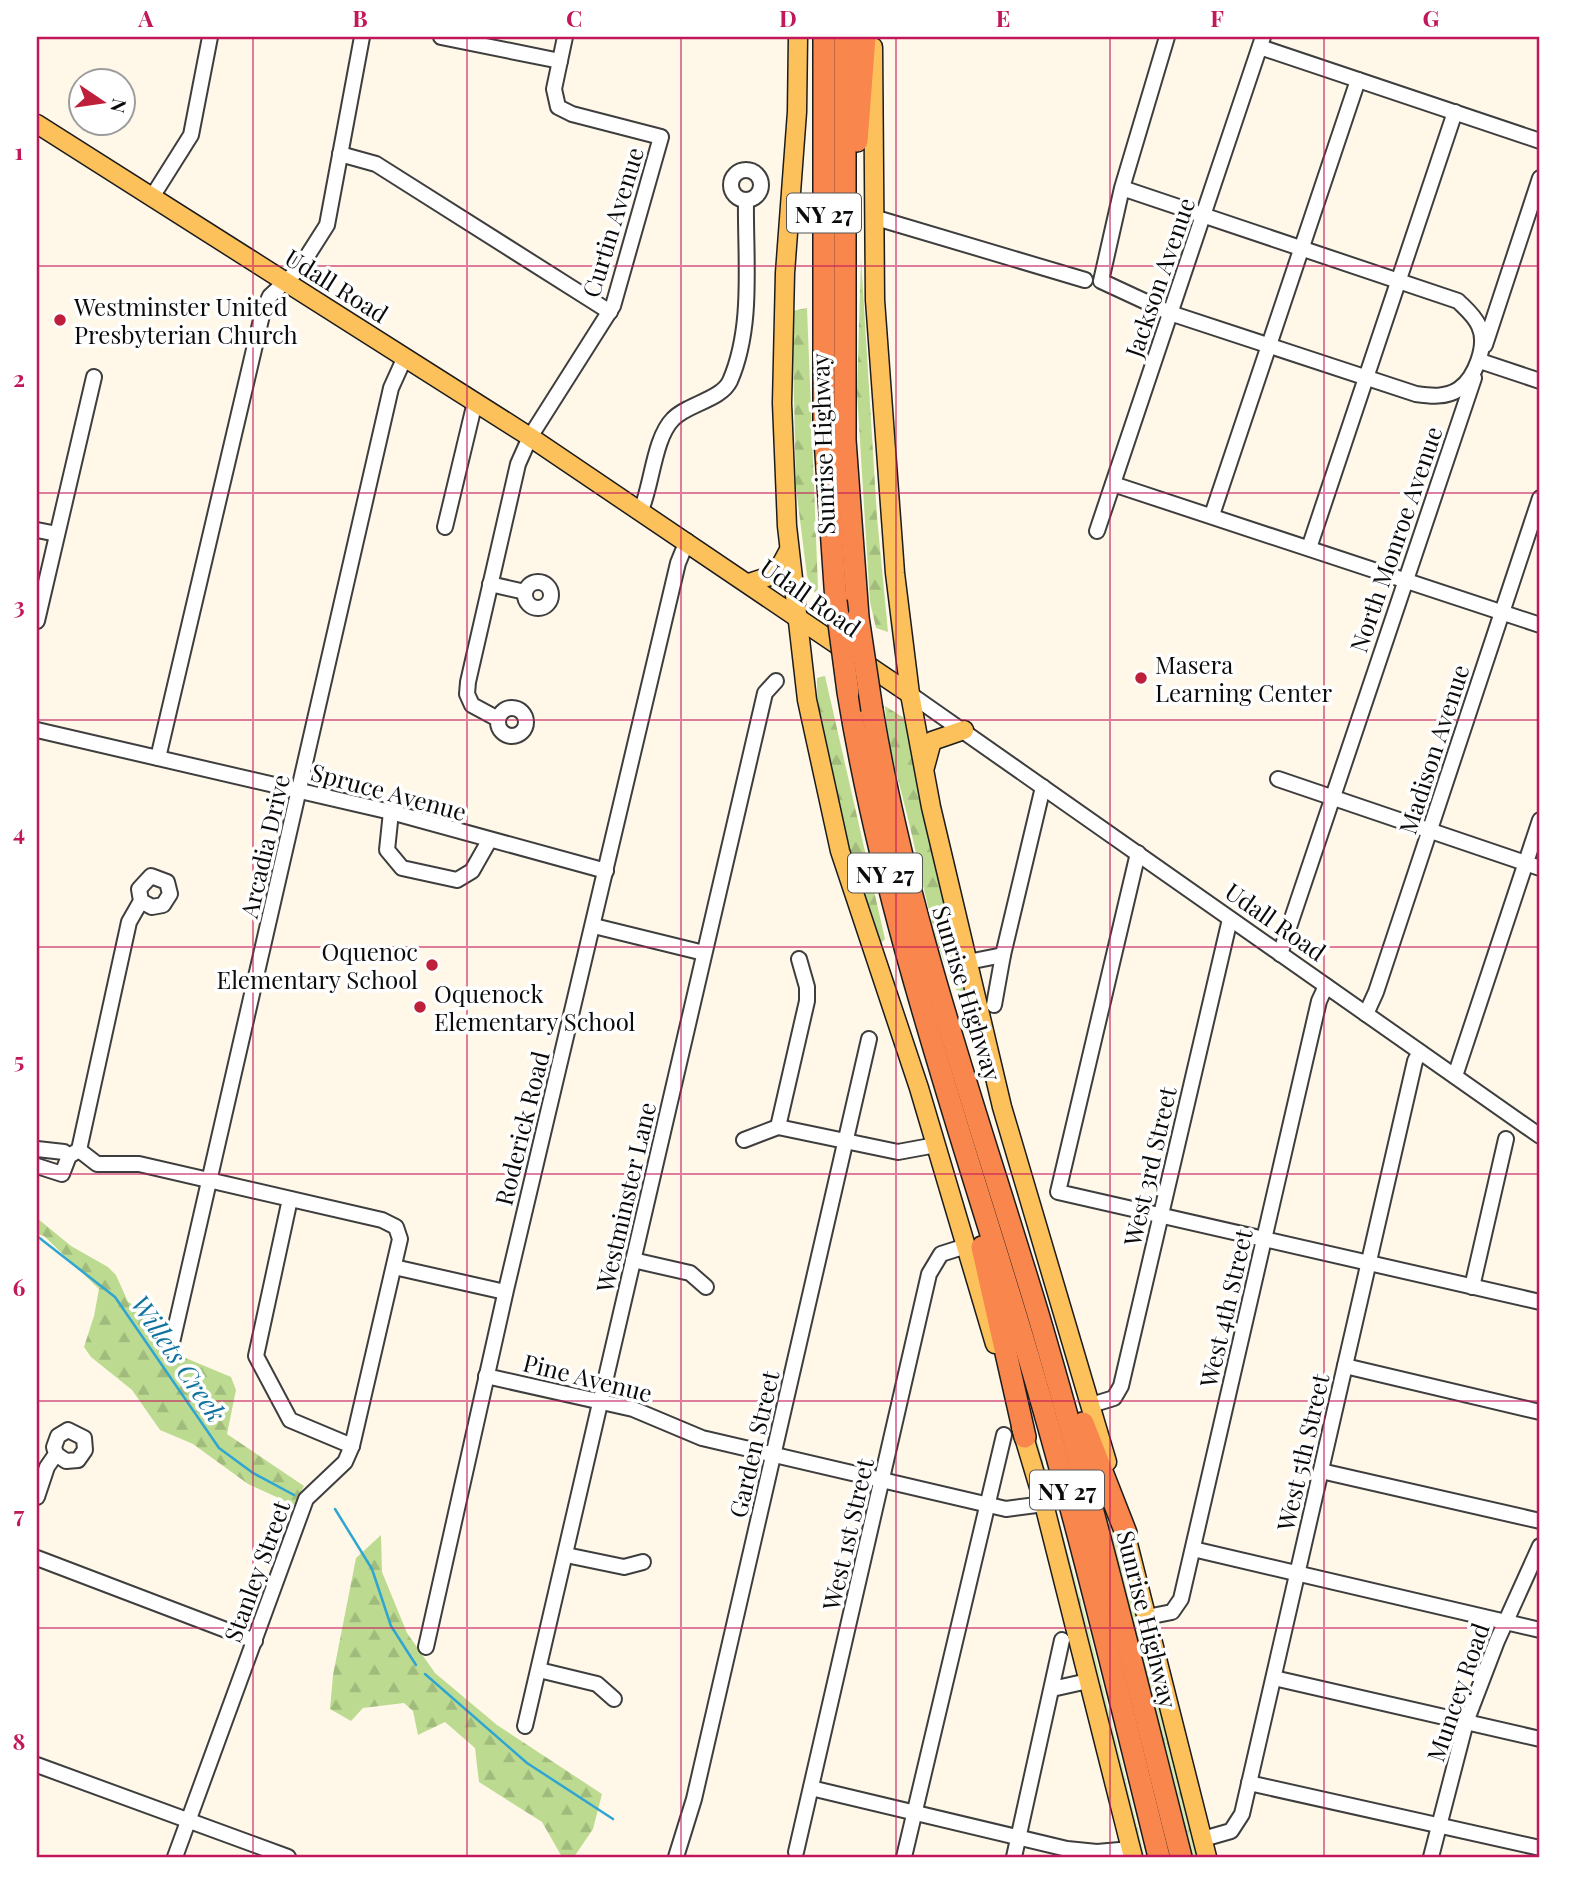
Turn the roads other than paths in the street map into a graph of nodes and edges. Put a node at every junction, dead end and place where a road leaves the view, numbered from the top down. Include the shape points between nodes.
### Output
1 (210, 37) edge
2 (362, 37) edge
3 (441, 37) edge
4 (565, 37) edge
5 (798, 37) edge
6 (822, 37) edge
7 (845, 37) edge
8 (865, 37) edge
9 (873, 37) edge
10 (1167, 37) edge
11 (1261, 42) edge
12 (560, 61) junction
13 (1358, 80) junction
14 (1455, 113) junction
15 (37, 124) edge
16 (1540, 141) edge
17 (340, 154) junction
18 (1540, 178) edge
19 (1122, 188) junction
20 (152, 197) junction
21 (746, 200) dead end
22 (1204, 215) junction
23 (873, 217) junction
24 (1300, 248) junction
25 (845, 250) junction
26 (1085, 280) dead end
27 (285, 281) junction
28 (1398, 281) junction
29 (610, 312) junction
30 (1170, 313) junction
31 (1269, 345) junction
32 (405, 357) junction
33 (1480, 361) junction
34 (94, 376) dead end
35 (1365, 378) junction
36 (1540, 381) edge
37 (475, 401) junction
38 (530, 437) junction
39 (1113, 484) junction
40 (1540, 498) edge
41 (641, 510) junction
42 (1212, 515) junction
43 (445, 527) dead end
44 (37, 530) edge
45 (1097, 531) dead end
46 (57, 534) junction
47 (687, 541) junction
48 (1309, 548) junction
49 (789, 550) junction
50 (1405, 579) junction
51 (749, 583) junction
52 (490, 584) junction
53 (525, 592) dead end
54 (1503, 612) junction
55 (796, 616) junction
56 (37, 621) edge
57 (1540, 625) edge
58 (776, 681) dead end
59 (910, 694) junction
60 (498, 719) dead end
61 (37, 730) edge
62 (964, 730) junction
63 (158, 758) junction
64 (924, 774) junction
65 (1278, 779) dead end
66 (1043, 787) junction
67 (300, 791) junction
68 (1333, 798) junction
69 (391, 812) junction
70 (1540, 820) edge
71 (1429, 830) junction
72 (489, 841) junction
73 (1138, 853) junction
74 (1533, 865) edge
75 (606, 871) junction
76 (141, 901) dead end
77 (1230, 919) junction
78 (593, 926) junction
79 (704, 953) junction
80 (1280, 954) junction
81 (1003, 955) junction
82 (799, 959) dead end
83 (968, 962) junction
84 (1326, 986) junction
85 (994, 1005) dead end
86 (1366, 1014) junction
87 (869, 1039) dead end
88 (1420, 1052) junction
89 (1455, 1076) junction
90 (778, 1127) junction
91 (960, 1128) junction
92 (1540, 1136) edge
93 (1506, 1139) dead end
94 (744, 1140) dead end
95 (844, 1141) junction
96 (936, 1145) junction
97 (37, 1149) edge
98 (74, 1153) junction
99 (37, 1166) edge
100 (209, 1180) junction
101 (290, 1199) junction
102 (1161, 1215) junction
103 (1264, 1239) junction
104 (965, 1246) junction
105 (633, 1260) junction
106 (1369, 1263) junction
107 (394, 1267) junction
108 (706, 1287) dead end
109 (1472, 1287) junction
110 (505, 1292) junction
111 (1540, 1303) edge
112 (1038, 1314) junction
113 (171, 1347) dead end
114 (1345, 1366) junction
115 (486, 1376) junction
116 (602, 1401) junction
117 (1091, 1405) junction
118 (1540, 1412) edge
119 (1014, 1436) junction
120 (352, 1446) junction
121 (56, 1454) dead end
122 (774, 1454) junction
123 (1321, 1471) junction
124 (883, 1479) junction
125 (37, 1497) edge
126 (987, 1504) junction
127 (1044, 1504) junction
128 (1540, 1521) edge
129 (1126, 1533) junction
130 (1540, 1546) edge
131 (1192, 1549) junction
132 (566, 1555) junction
133 (37, 1558) edge
134 (643, 1562) dead end
135 (1297, 1574) junction
136 (1147, 1617) junction
137 (1506, 1622) junction
138 (1540, 1630) edge
139 (1062, 1640) dead end
140 (255, 1641) junction
141 (426, 1647) dead end
142 (540, 1670) junction
143 (1274, 1678) junction
144 (1088, 1682) junction
145 (1052, 1689) junction
146 (614, 1699) dead end
147 (1466, 1722) junction
148 (525, 1726) dead end
149 (1540, 1740) edge
150 (37, 1765) edge
151 (1250, 1783) junction
152 (811, 1788) junction
153 (914, 1814) junction
154 (188, 1820) junction
155 (1438, 1825) junction
156 (1018, 1837) junction
157 (1203, 1839) junction
158 (1540, 1848) edge
159 (796, 1852) dead end
160 (1132, 1853) edge
161 (175, 1857) edge
162 (288, 1857) edge
163 (676, 1857) edge
164 (904, 1857) edge
165 (1013, 1857) edge
166 (1159, 1857) edge
167 (1181, 1857) edge
168 (1207, 1857) edge
169 (1431, 1857) edge

1 - 20 street via 191,135
2 - 17 street
3 - 12 street
4 - 12 street, Curtin Avenue
5 - 49 main road, Sunrise Highway via 782,363
6 - 91 highway, Sunrise Highway / NY 27, bridge via 824,425 835,601 866,791 889,890
7 - 25 highway, Sunrise Highway / NY 27
8 - 25 highway
9 - 23 main road, Sunrise Highway
10 - 19 street
11 - 13 street
11 - 22 street, Jackson Avenue
12 - 29 street, Curtin Avenue via 554,95 560,109 662,137
13 - 14 street
13 - 24 street
14 - 16 street
14 - 28 street
15 - 20 main road, Udall Road
17 - 27 street via 327,225 299,269
17 - 29 street via 376,164
18 - 33 street, North Monroe Avenue
19 - 22 street
19 - 30 street via 1101,281
20 - 27 main road, Udall Road
21 - 41 street via 744,331 736,365 729,384 673,419 663,435
22 - 24 street
22 - 30 street, Jackson Avenue
23 - 26 street
23 - 59 main road, Sunrise Highway via 892,547
24 - 28 street
24 - 31 street
25 - 112 highway, Sunrise Highway / NY 27, bridge via 846,466 858,617 872,710 919,919
27 - 32 main road, Udall Road
27 - 63 street via 263,311
28 - 33 street via 1458,301 1472,314 1481,329
28 - 35 street
29 - 38 street, Curtin Avenue
30 - 31 street
30 - 39 street, Jackson Avenue
31 - 35 street
31 - 42 street
32 - 37 main road, Udall Road
32 - 67 street, Arcadia Drive via 391,388
33 - 35 street via 1460,389 1433,397
33 - 36 street
33 - 50 street, North Monroe Avenue
34 - 46 street
35 - 48 street
37 - 38 main road, Udall Road
37 - 43 street
38 - 41 main road, Udall Road
38 - 52 street, Curtin Avenue via 518,464
39 - 42 street
39 - 45 street, Jackson Avenue
40 - 54 street, Madison Avenue
41 - 47 main road, Udall Road
42 - 48 street
44 - 46 street
46 - 56 street
47 - 51 main road, Udall Road
47 - 75 street, Roderick Road
48 - 50 street
49 - 51 main road via 776,574
49 - 55 main road, Sunrise Highway
50 - 54 street
50 - 68 street, North Monroe Avenue
51 - 55 main road, Udall Road
52 - 53 street
52 - 60 street, Curtin Avenue via 467,694 471,705
54 - 57 street
54 - 71 street, Madison Avenue
55 - 59 main road, Udall Road
55 - 96 main road, Sunrise Highway via 812,727 840,851
58 - 79 street, Westminster Lane via 765,693
59 - 62 street, Udall Road
59 - 64 main road, Sunrise Highway
61 - 63 street, Spruce Avenue
62 - 64 main road via 932,741
62 - 66 street, Udall Road
63 - 67 street, Spruce Avenue
64 - 83 main road, Sunrise Highway
65 - 68 street
66 - 73 street, Udall Road
66 - 81 street
67 - 69 street, Spruce Avenue
67 - 100 street, Arcadia Drive
68 - 71 street
68 - 80 street, North Monroe Avenue
69 - 72 street, Spruce Avenue
69 - 72 street via 387,850 402,868 457,880 471,871
70 - 74 street
71 - 74 street
71 - 86 street, Madison Avenue
72 - 75 street, Spruce Avenue
73 - 77 street, Udall Road
73 - 102 street via 1058,1192
74 - 89 street
75 - 78 street, Roderick Road
76 - 98 street via 129,922
77 - 80 street, Udall Road
77 - 102 street, West 3rd Street
78 - 79 street
78 - 110 street, Roderick Road
79 - 105 street, Westminster Lane
80 - 84 street, Udall Road
81 - 83 street
81 - 85 street
82 - 90 street via 807,1001
83 - 117 main road, Sunrise Highway via 1011,1139
84 - 86 street, Udall Road
84 - 103 street, West 4th Street
86 - 88 street, Udall Road
87 - 95 street, Garden Street
88 - 89 street, Udall Road
88 - 106 street, West 5th Street
89 - 92 street, Udall Road
90 - 94 street
90 - 95 street
91 - 119 highway
91 - 166 highway, Sunrise Highway / NY 27 via 1069,1498
93 - 109 street
95 - 96 street via 904,1153
95 - 122 street, Garden Street
96 - 104 main road
97 - 98 street
98 - 99 street via 62,1174
98 - 100 street via 97,1164 139,1164
100 - 101 street
100 - 113 street, Arcadia Drive
101 - 107 street via 396,1227 400,1239
101 - 120 street via 256,1356 290,1420
102 - 103 street
102 - 117 street, West 3rd Street via 1120,1391 1110,1400
103 - 106 street
103 - 131 street, West 4th Street
104 - 119 main road
104 - 124 street, West 1st Street via 942,1254 929,1274
105 - 108 street via 690,1273
105 - 116 street, Westminster Lane
106 - 109 street
106 - 114 street, West 5th Street
107 - 110 street
107 - 120 street, Stanley Street
109 - 111 street
110 - 115 street, Roderick Road
112 - 129 highway
112 - 167 highway, Sunrise Highway / NY 27 via 1088,1486
114 - 118 street
114 - 123 street, West 5th Street
115 - 116 street, Pine Avenue
115 - 141 street, Roderick Road
116 - 122 street, Pine Avenue via 651,1415 702,1438
116 - 132 street, Westminster Lane
117 - 129 main road, Sunrise Highway
119 - 126 street
119 - 127 main road
120 - 140 street, Stanley Street via 345,1462 306,1499
121 - 125 street
122 - 124 street, Pine Avenue
122 - 163 street, Garden Street via 692,1811
123 - 128 street
123 - 135 street, West 5th Street
124 - 126 street, Pine Avenue
124 - 152 street, West 1st Street
126 - 127 street, Pine Avenue via 1012,1510
126 - 153 street
127 - 144 main road
129 - 136 main road, Sunrise Highway
130 - 137 street, Muncey Road
131 - 135 street
131 - 136 street, West 4th Street via 1178,1607 1168,1614
132 - 134 street via 624,1567
132 - 142 street, Westminster Lane
133 - 140 street
135 - 137 street
135 - 143 street, West 5th Street
136 - 157 main road, Sunrise Highway
137 - 138 street
137 - 147 street, Muncey Road
139 - 145 street
140 - 154 street, Stanley Street
142 - 146 street via 597,1684
142 - 148 street, Westminster Lane
143 - 147 street
143 - 151 street, West 5th Street
144 - 145 street
144 - 160 main road
145 - 156 street
147 - 149 street
147 - 155 street, Muncey Road
150 - 154 street
151 - 155 street
151 - 157 street, West 5th Street via 1236,1828
152 - 153 street
152 - 159 street, West 1st Street
153 - 156 street
153 - 164 street
154 - 161 street, Stanley Street
154 - 162 street
155 - 158 street
155 - 169 street, Muncey Road
156 - 160 street via 1083,1852
156 - 165 street
157 - 168 main road, Sunrise Highway

